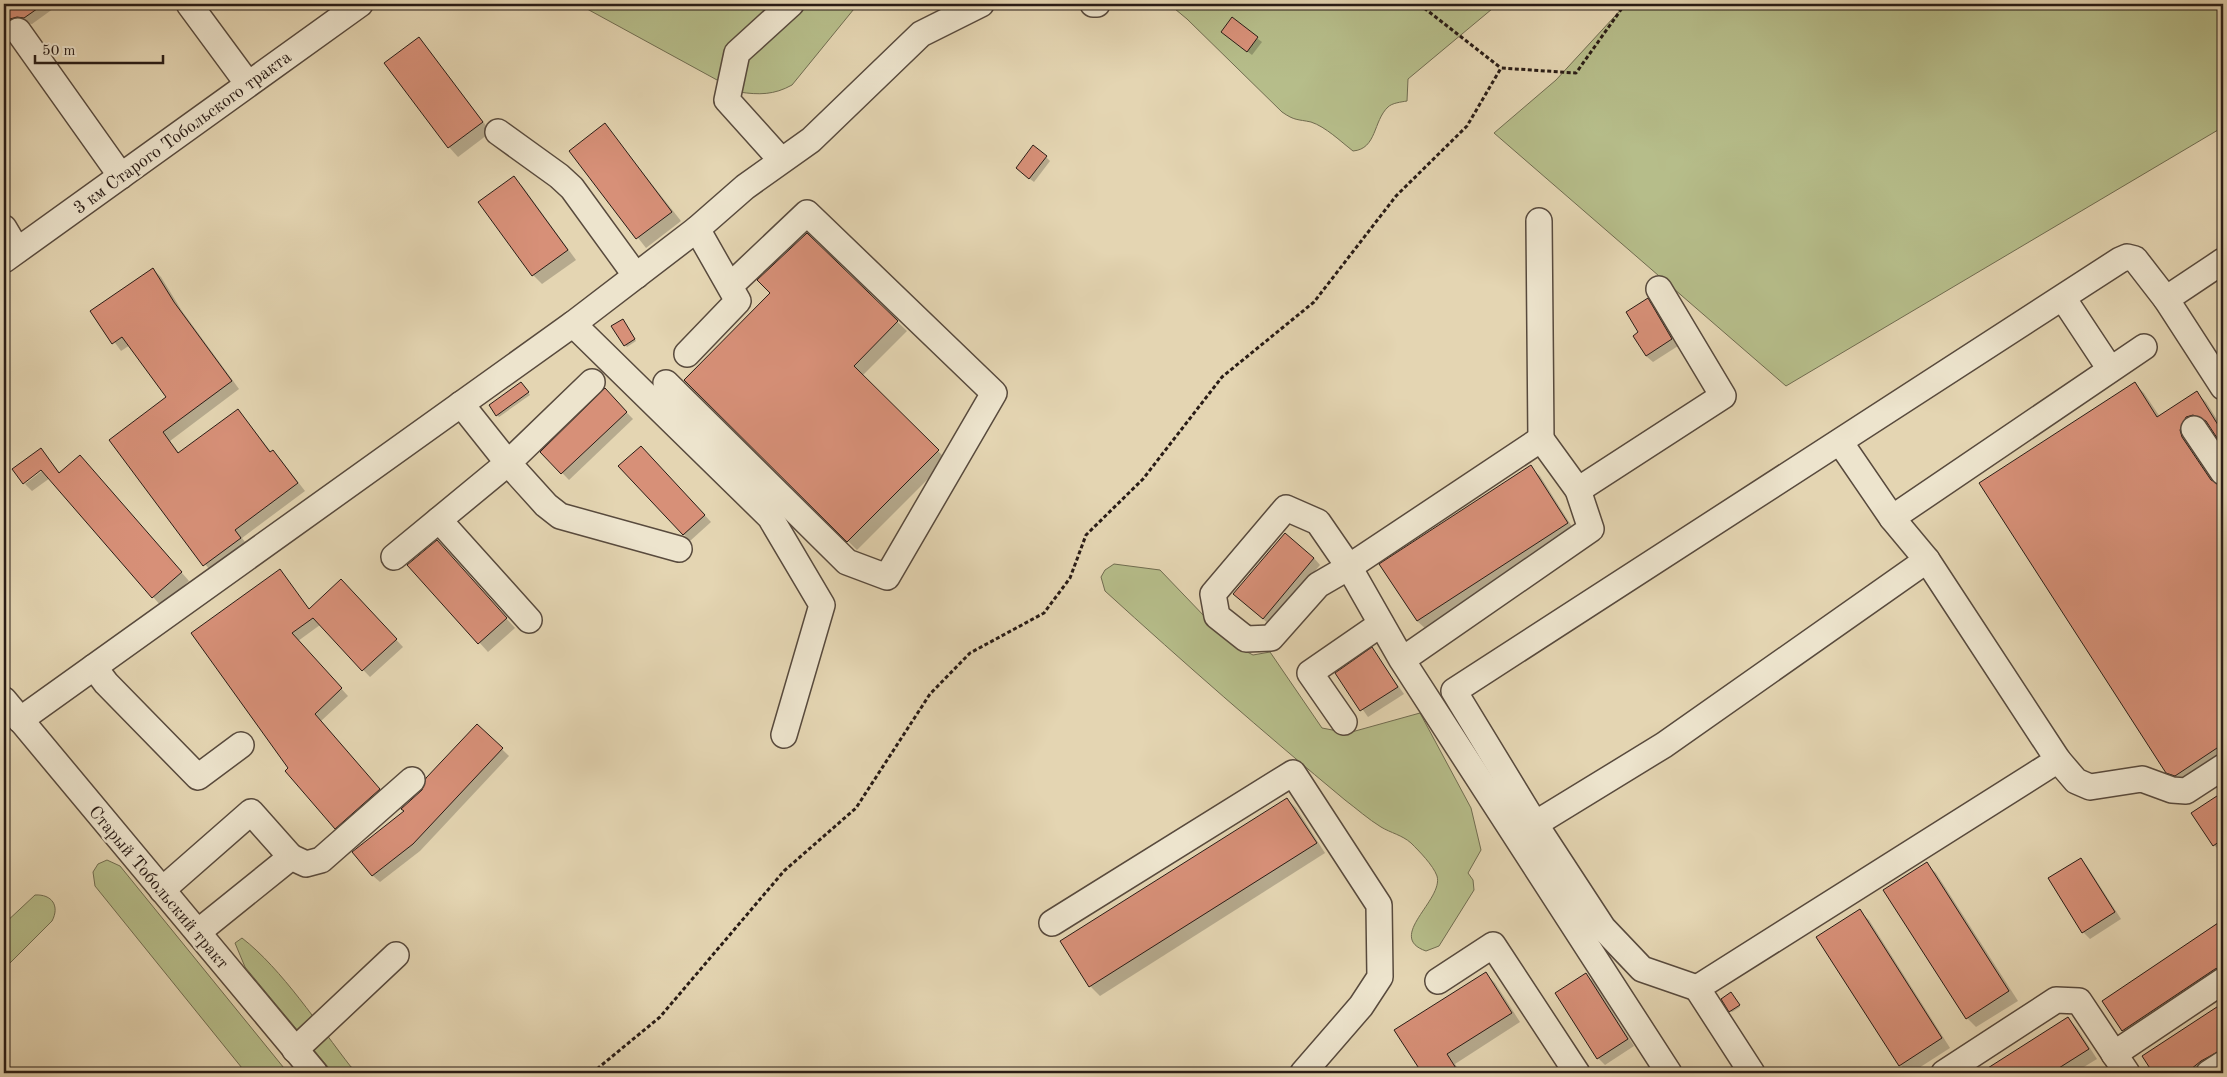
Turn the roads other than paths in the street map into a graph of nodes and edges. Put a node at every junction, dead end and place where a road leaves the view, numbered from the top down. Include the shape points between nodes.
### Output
1 (190, 4) edge
2 (360, 4) edge
3 (791, 4) edge
4 (981, 4) edge
5 (18, 31) dead end
6 (248, 84) junction
7 (498, 132) dead end
8 (781, 160) junction
9 (121, 176) junction
10 (1539, 221) dead end
11 (4, 228) edge
12 (697, 229) junction
13 (10, 255) edge
14 (2223, 261) edge
15 (636, 276) junction
16 (730, 285) junction
17 (1659, 289) dead end
18 (2063, 298) junction
19 (2166, 299) junction
20 (573, 324) junction
21 (2144, 347) dead end
22 (687, 354) dead end
23 (2110, 369) junction
24 (592, 382) dead end
25 (666, 383) dead end
26 (2223, 387) edge
27 (461, 404) junction
28 (2194, 428) dead end
29 (1541, 439) junction
30 (1840, 442) junction
31 (508, 463) junction
32 (2223, 472) edge
33 (1578, 490) junction
34 (1892, 518) junction
35 (439, 520) junction
36 (679, 549) dead end
37 (394, 557) dead end
38 (1926, 560) junction
39 (1349, 567) junction
40 (529, 620) dead end
41 (1381, 624) junction
42 (1402, 660) junction
43 (94, 667) junction
44 (4, 700) edge
45 (20, 720) junction
46 (1344, 722) dead end
47 (784, 735) dead end
48 (241, 745) dead end
49 (2058, 760) junction
50 (2223, 767) edge
51 (412, 780) dead end
52 (1535, 824) junction
53 (291, 857) junction
54 (162, 890) junction
55 (1052, 923) dead end
56 (198, 932) junction
57 (396, 955) dead end
58 (2223, 981) edge
59 (1438, 982) dead end
60 (1697, 988) junction
61 (295, 1050) junction
62 (2120, 1064) edge
63 (2223, 1064) edge
64 (315, 1073) edge
65 (1303, 1073) edge
66 (1577, 1073) edge
67 (1668, 1073) edge
68 (1752, 1073) edge
69 (1944, 1073) edge
70 (2209, 1073) edge

1 - 6 street
2 - 6 street, 3 км Старого Тобольского тракта
3 - 8 street via 737,53 727,100
4 - 8 street via 921,34 811,140
5 - 9 street
6 - 9 street, 3 км Старого Тобольского тракта
7 - 15 street via 572,188
8 - 12 street
9 - 13 street, 3 км Старого Тобольского тракта
10 - 29 street
11 - 13 street
12 - 15 street
12 - 16 street
14 - 19 street
15 - 20 street
16 - 22 street via 738,301
16 - 25 street via 807,212 994,393 887,577 847,562
17 - 33 street via 1723,396
18 - 19 street via 2127,257 2142,265
18 - 23 street
18 - 30 street
19 - 26 street
20 - 27 street
20 - 47 street via 770,517 822,605
21 - 23 street
23 - 34 street
24 - 31 street
27 - 31 street
27 - 43 street
28 - 32 street
29 - 33 street
29 - 39 street
30 - 34 street
30 - 52 street via 1454,691
31 - 35 street
31 - 36 street via 560,516
33 - 42 street via 1591,530
34 - 38 street
35 - 37 street
35 - 40 street
38 - 49 street
38 - 52 street via 1664,745
39 - 39 street via 1318,585 1271,638 1246,639 1217,616 1213,594 1286,508 1318,522
39 - 41 street
41 - 42 street
41 - 46 street via 1310,673
42 - 67 street
43 - 45 street
43 - 48 street via 198,777
44 - 45 street, Старый Тобольский тракт
45 - 54 street, Старый Тобольский тракт
49 - 50 street via 2076,781 2090,787 2142,779 2186,792
49 - 60 street
51 - 53 street via 321,860 306,864
52 - 60 street via 1603,928 1642,969
53 - 54 street via 251,812
53 - 56 street
54 - 56 street, Старый Тобольский тракт
55 - 65 street via 1293,773 1379,905 1380,977 1361,1006
56 - 61 street, Старый Тобольский тракт
57 - 61 street
58 - 62 street
59 - 66 street via 1493,945
60 - 68 street
61 - 64 street, Старый Тобольский тракт
62 - 69 street via 2079,1002 2056,1000
63 - 70 street

